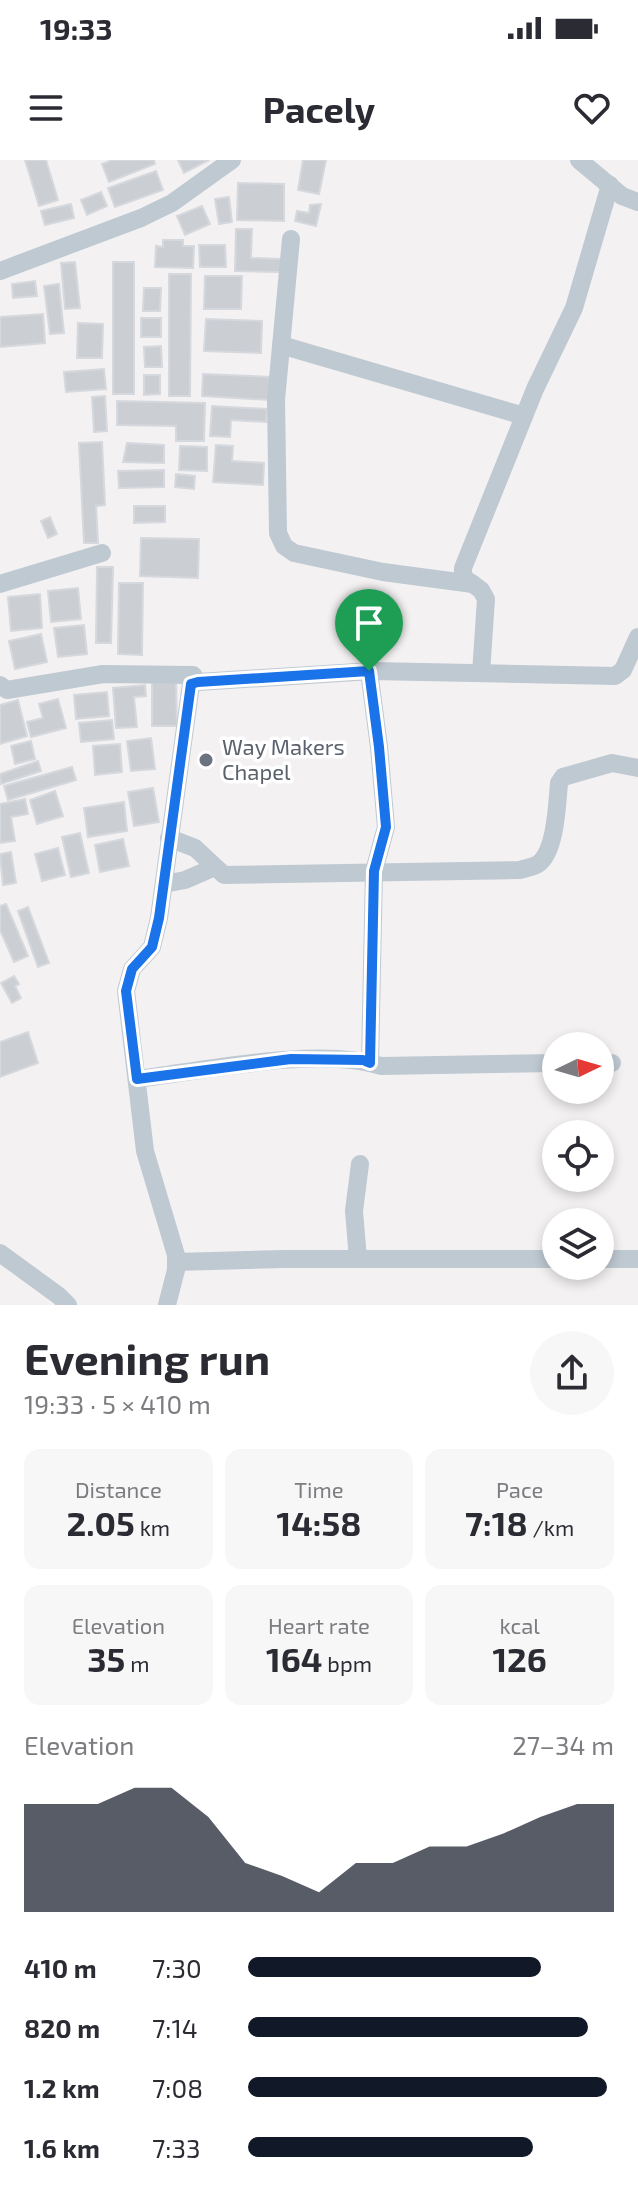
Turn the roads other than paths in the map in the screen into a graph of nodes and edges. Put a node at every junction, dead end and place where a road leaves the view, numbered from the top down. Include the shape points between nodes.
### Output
1 (232, 160) edge
2 (579, 160) edge
3 (610, 185) junction
4 (638, 202) edge
5 (291, 239) dead end
6 (0, 271) edge
7 (281, 345) junction
8 (524, 416) junction
9 (102, 553) dead end
10 (0, 584) edge
11 (473, 584) junction
12 (638, 637) edge
13 (369, 671) junction
14 (481, 673) junction
15 (198, 682) junction
16 (0, 685) edge
17 (638, 768) edge
18 (169, 838) junction
19 (215, 867) junction
20 (374, 871) junction
21 (164, 884) junction
22 (370, 1063) junction
23 (542, 1063) edge
24 (137, 1079) junction
25 (360, 1164) dead end
26 (0, 1253) edge
27 (358, 1259) junction
28 (542, 1259) edge
29 (614, 1259) edge
30 (638, 1259) edge
31 (176, 1262) junction
32 (58, 1302) edge
33 (167, 1305) edge

1 - 6 street via 172,203 141,218
2 - 3 street
3 - 4 street
3 - 8 street via 574,308
5 - 7 street
7 - 8 street
7 - 11 street via 276,400 278,533 284,546 338,563
8 - 11 street via 465,561 463,577
9 - 10 street
11 - 14 street via 486,599
12 - 14 street via 615,676
13 - 14 street
13 - 15 street
13 - 20 street via 386,806
15 - 16 street via 193,675 103,674 7,690
15 - 18 street via 188,693
17 - 20 street via 612,763 563,777 552,840 537,865
18 - 19 street via 195,848
18 - 21 street
19 - 20 street via 224,875
19 - 21 street
20 - 22 street
21 - 24 street via 152,947 132,969 126,991
22 - 23 street
22 - 24 street via 291,1059
24 - 31 street via 145,1151
25 - 27 street via 354,1211
26 - 32 street
27 - 28 street
27 - 31 street
29 - 30 street
31 - 33 street

